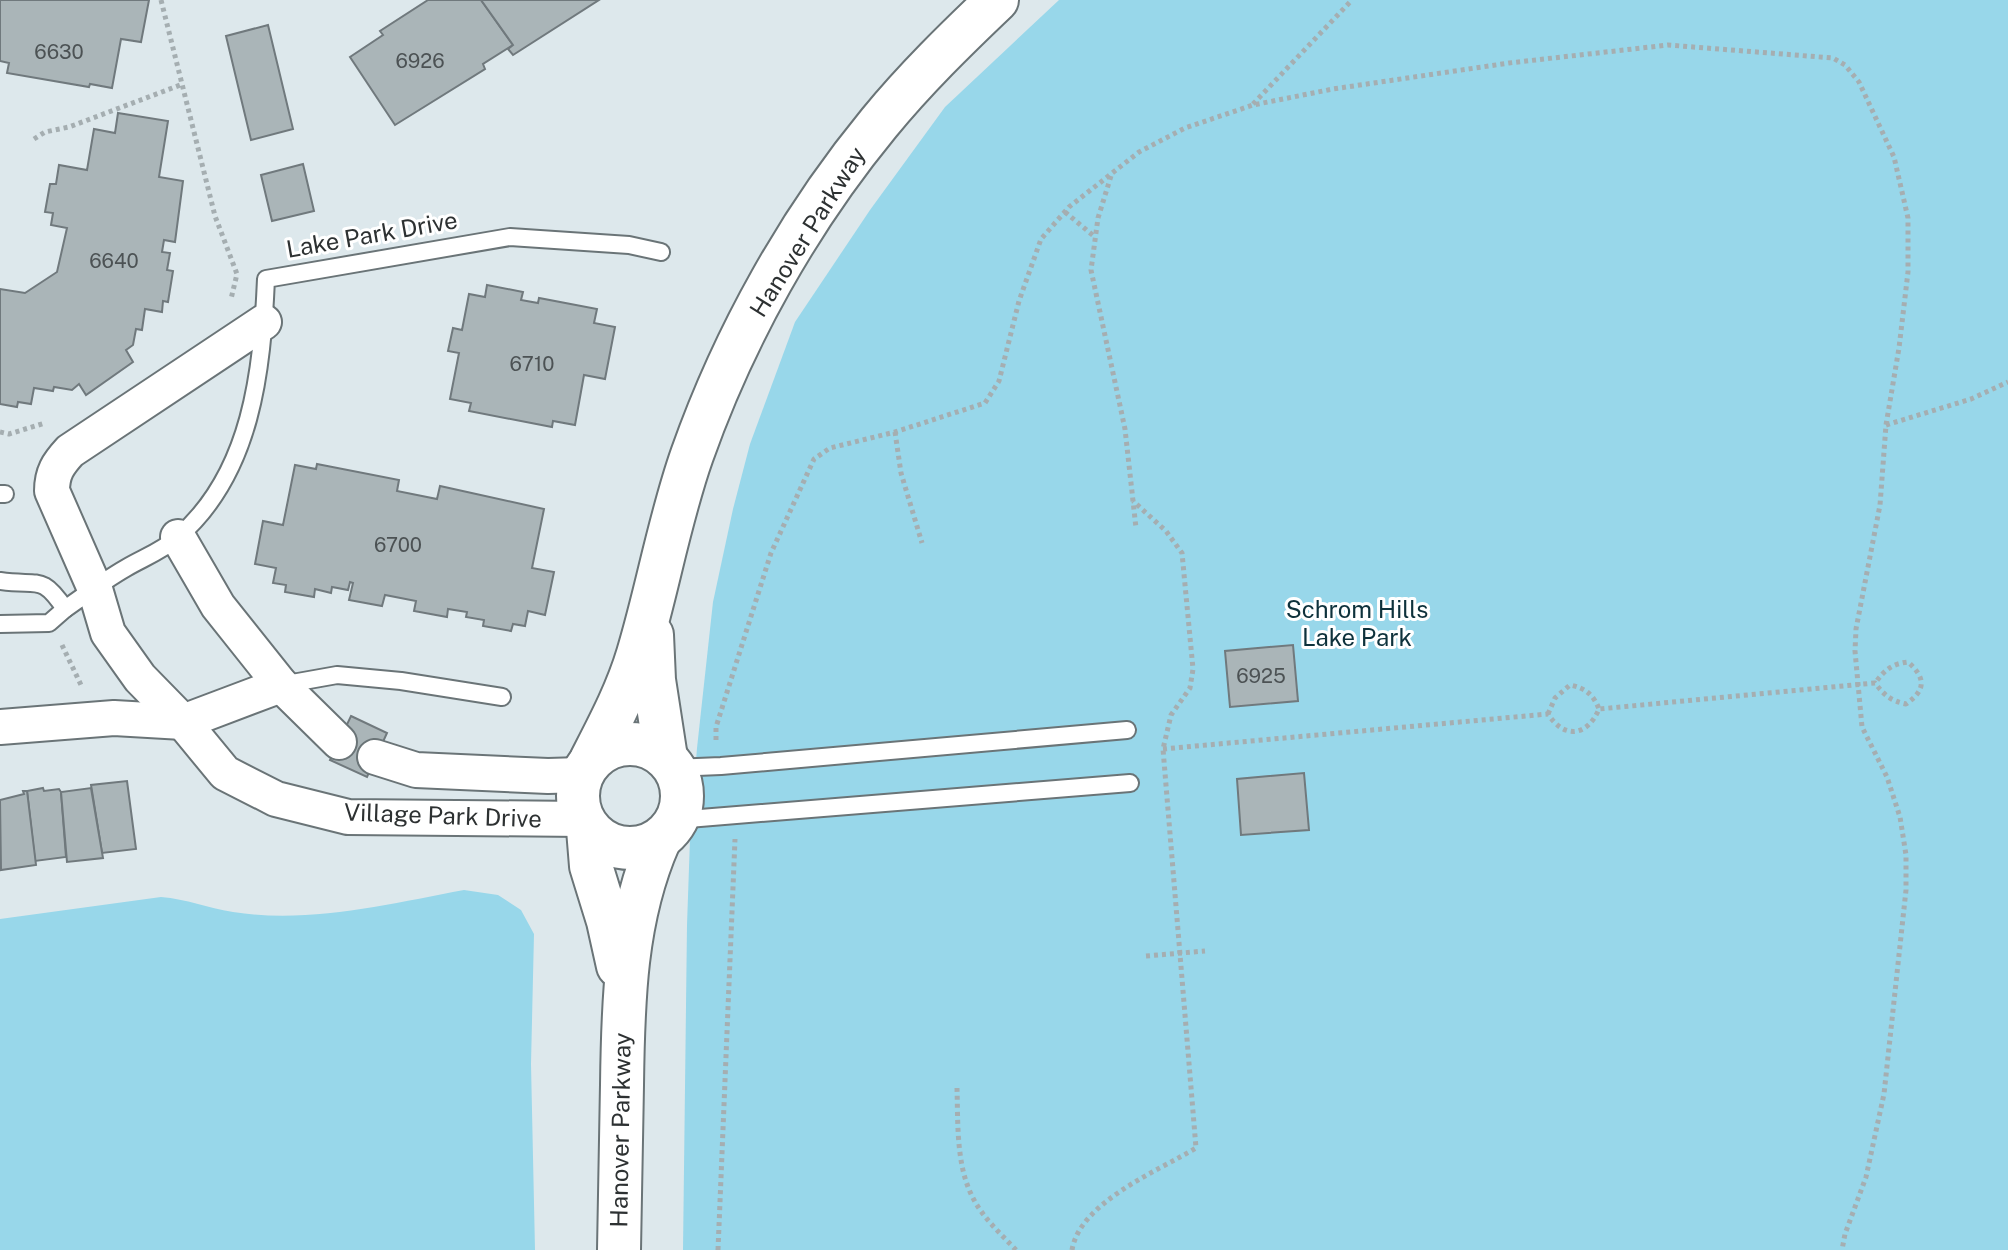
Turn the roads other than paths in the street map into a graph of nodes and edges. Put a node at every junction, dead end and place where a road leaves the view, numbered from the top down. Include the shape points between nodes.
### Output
1 (997, 0) edge
2 (661, 252) dead end
3 (264, 322) junction
4 (178, 537) junction
5 (0, 581) edge
6 (95, 589) junction
7 (653, 594) junction
8 (65, 609) junction
9 (0, 624) edge
10 (281, 685) junction
11 (502, 697) dead end
12 (183, 722) junction
13 (0, 727) edge
14 (1127, 730) dead end
15 (339, 742) dead end
16 (375, 757) dead end
17 (670, 763) junction
18 (586, 767) junction
19 (1130, 783) dead end
20 (586, 824) junction
21 (668, 830) junction
22 (623, 1011) junction
23 (619, 1250) edge

1 - 7 street, Hanover Parkway via 852,157 774,277 691,456
2 - 3 lane, Lake Park Drive via 510,237 374,258 266,279
3 - 4 lane, Lake Park Drive via 245,432 218,489
3 - 6 street, Village Park Drive via 58,463 52,491
4 - 6 lane, Lake Park Drive
4 - 10 street via 218,606
5 - 8 lane via 50,587
6 - 8 lane, Lake Park Drive
6 - 12 street, Village Park Drive via 108,633 140,678
7 - 17 street, Hanover Parkway via 654,680
7 - 18 street, Hanover Parkway via 620,705
8 - 9 lane, Lake Park Drive via 49,623
10 - 11 lane via 337,675
10 - 12 street
10 - 15 street
12 - 13 street via 114,718
12 - 20 street, Village Park Drive via 225,773 276,799 348,817
14 - 17 lane via 721,766
16 - 18 street, Village Park Drive via 416,770 548,776
17 - 18 street via 649,747 629,743 609,748
17 - 21 street via 683,795
18 - 20 street via 577,794
19 - 21 lane
20 - 21 street via 603,842 621,849 641,848
20 - 22 street, Hanover Parkway
21 - 22 street, Hanover Parkway via 643,880 635,912
22 - 23 street, Hanover Parkway

